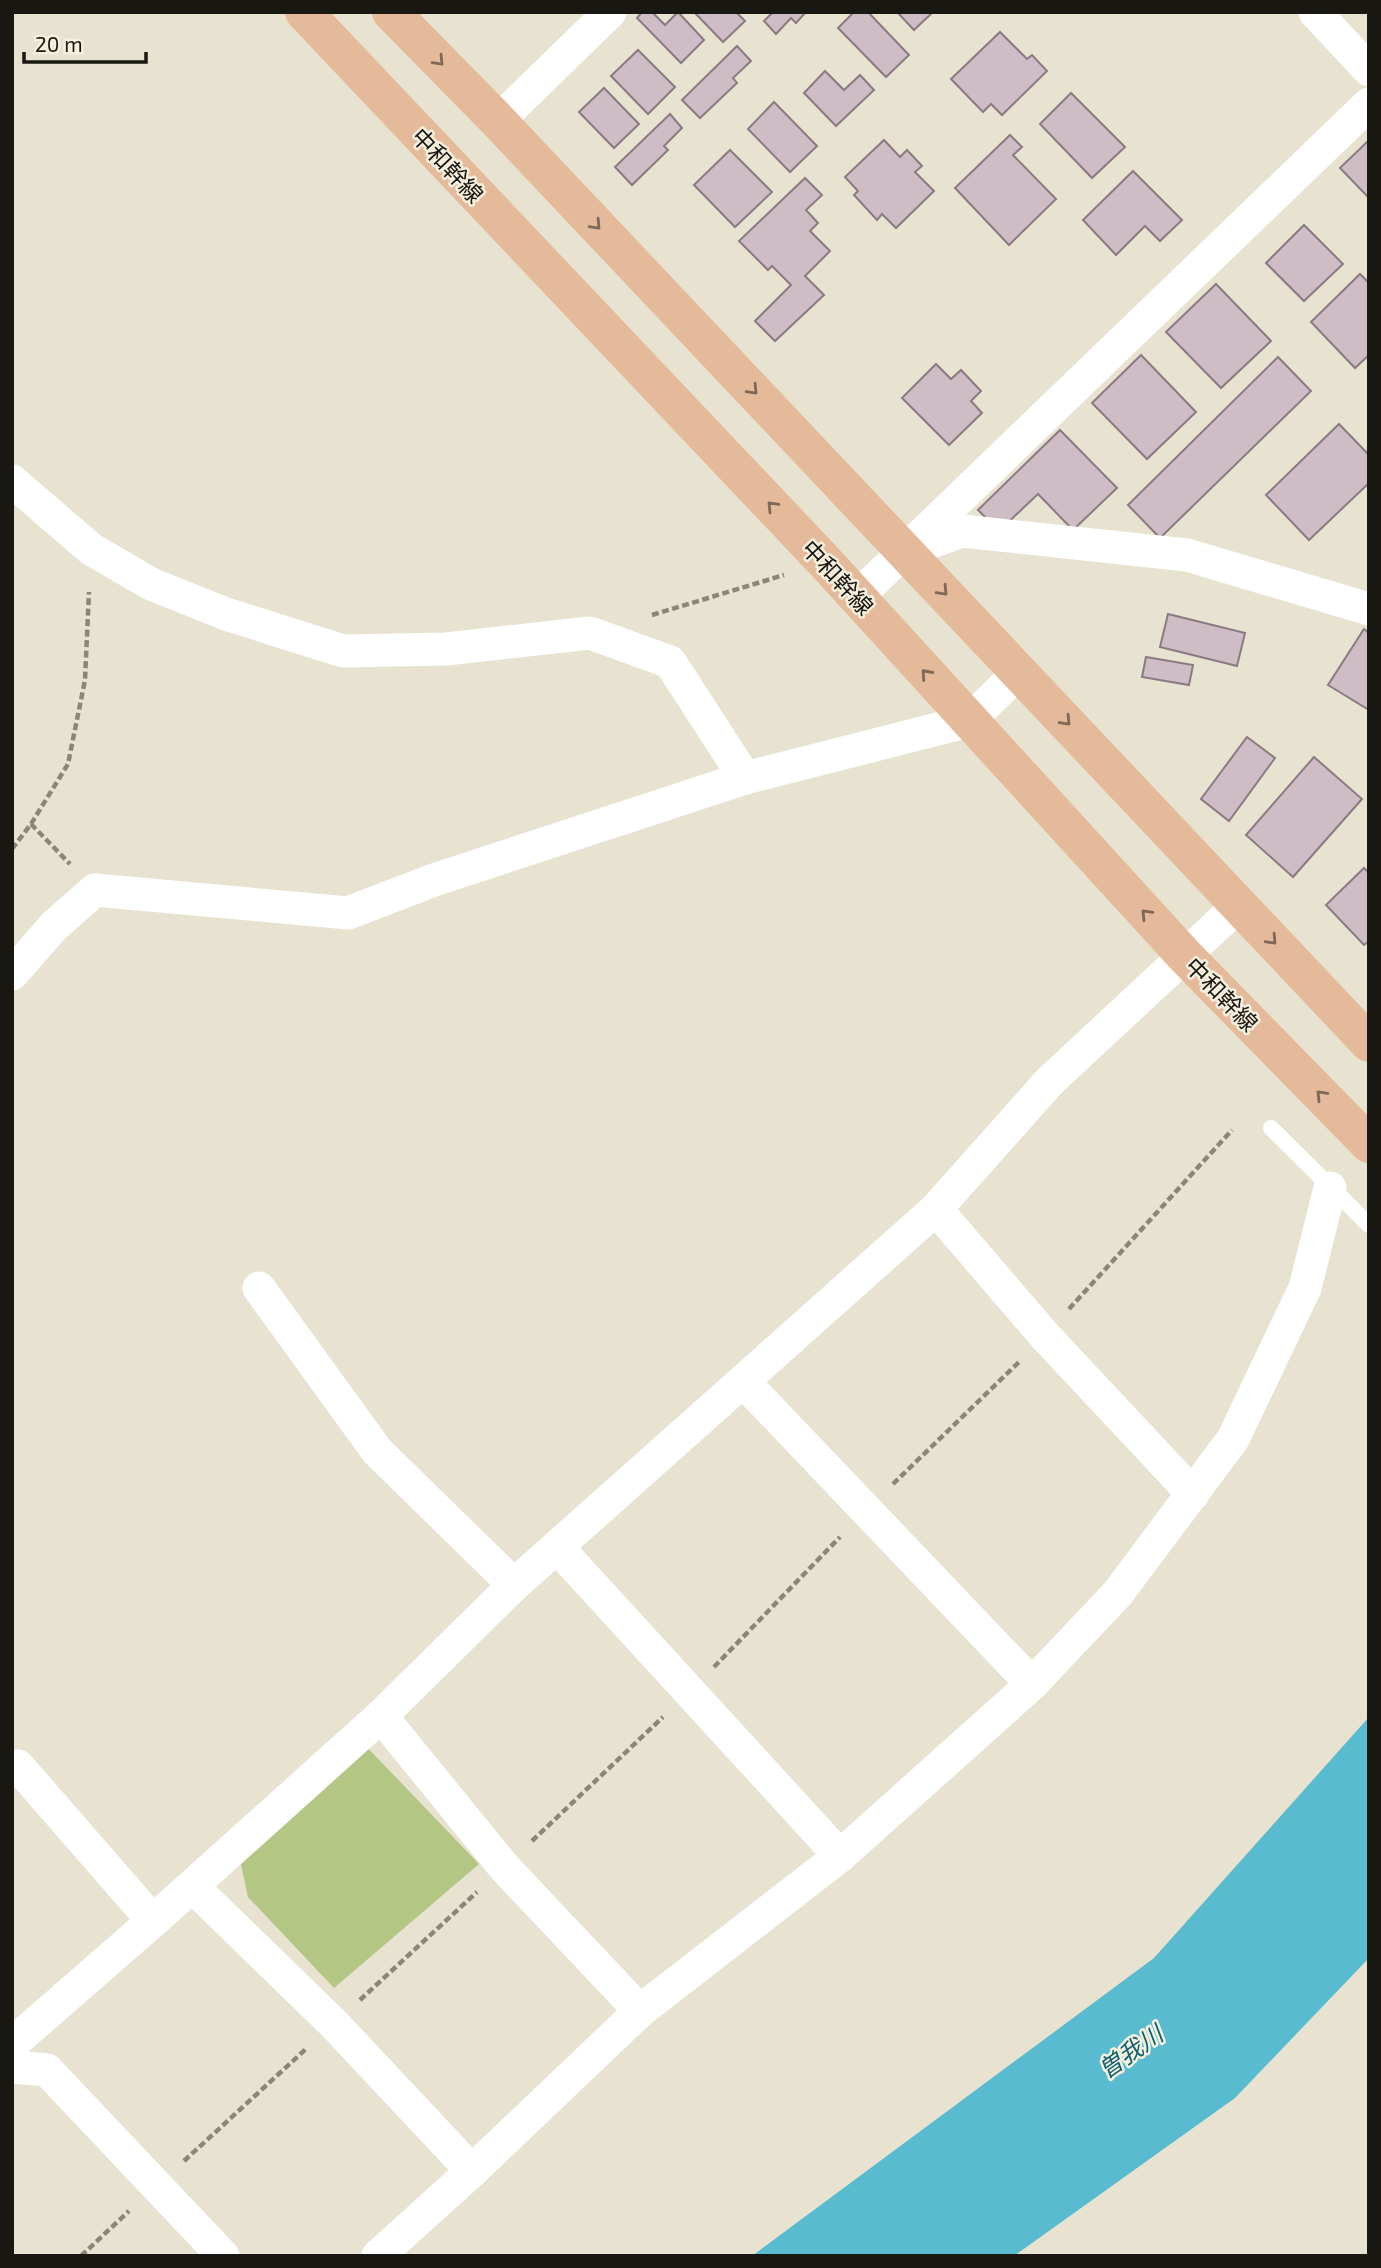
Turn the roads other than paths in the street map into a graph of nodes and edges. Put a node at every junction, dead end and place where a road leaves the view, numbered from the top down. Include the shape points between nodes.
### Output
1 (304, 12) edge
2 (391, 12) edge
3 (610, 12) edge
4 (1315, 12) edge
5 (1369, 70) edge
6 (1369, 104) edge
7 (498, 121) junction
8 (12, 481) edge
9 (906, 552) junction
10 (857, 597) junction
11 (1369, 609) edge
12 (1019, 672) junction
13 (969, 721) junction
14 (745, 778) junction
15 (1238, 905) junction
16 (1185, 956) junction
17 (12, 974) edge
18 (1369, 1043) edge
19 (1271, 1128) dead end
20 (1369, 1144) edge
21 (1330, 1188) junction
22 (936, 1209) junction
23 (1369, 1224) edge
24 (259, 1288) dead end
25 (744, 1381) junction
26 (1193, 1494) junction
27 (557, 1547) junction
28 (514, 1585) junction
29 (1032, 1684) junction
30 (381, 1716) junction
31 (19, 1766) dead end
32 (840, 1856) junction
33 (192, 1886) junction
34 (153, 1921) junction
35 (640, 2011) junction
36 (12, 2044) edge
37 (12, 2067) edge
38 (471, 2171) junction
39 (223, 2256) edge
40 (378, 2256) edge

10 -> 1 main road, 中和幹線
2 -> 7 main road
3 - 7 street
4 - 5 street
6 - 9 street
7 -> 9 main road
8 - 14 street via 91,549 163,589 343,651 446,649 590,633 670,662
9 - 10 street
9 - 11 street via 962,531 1187,555
9 -> 12 main road
13 -> 10 main road, 中和幹線
12 - 13 street
12 -> 15 main road
13 - 14 street
16 -> 13 main road, 中和幹線
14 - 17 street via 434,880 348,913 95,890 54,926
15 - 16 street
15 -> 18 main road
20 -> 16 main road, 中和幹線
16 - 22 street via 1049,1082
19 - 21 lane
21 - 23 lane
21 - 26 street via 1305,1288 1233,1439
22 - 25 street
22 - 26 street via 1045,1336
24 - 28 street via 377,1451
25 - 27 street
25 - 29 street
26 - 29 street via 1118,1593
27 - 28 street
27 - 32 street
28 - 30 street
29 - 32 street
30 - 33 street
30 - 35 street via 504,1867
31 - 34 street
32 - 35 street
33 - 34 street
33 - 38 street via 334,2024
34 - 36 street
35 - 38 street
37 - 39 street via 47,2070
38 - 40 street

